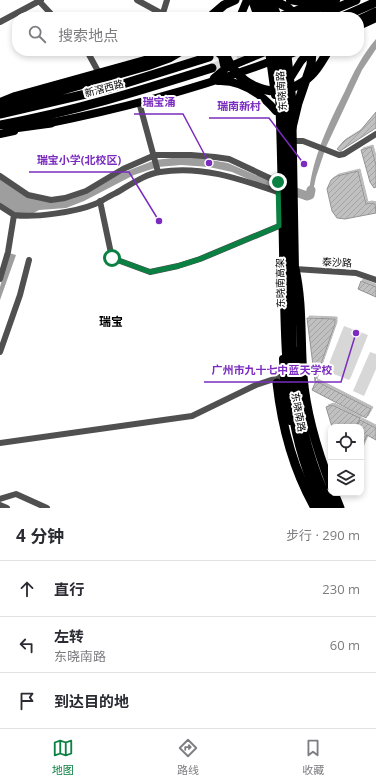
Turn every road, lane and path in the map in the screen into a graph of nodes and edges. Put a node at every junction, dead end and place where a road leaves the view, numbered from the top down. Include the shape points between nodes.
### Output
1 (137, 0) edge
2 (167, 0) edge
3 (221, 0) edge
4 (235, 0) edge
5 (247, 0) edge
6 (252, 0) edge
7 (258, 0) edge
8 (266, 0) edge
9 (272, 0) edge
10 (290, 0) edge
11 (325, 0) edge
12 (336, 0) edge
13 (356, 0) edge
14 (40, 1) edge
15 (376, 2) edge
16 (30, 3) edge
17 (319, 8) junction
18 (16, 12) edge
19 (50, 12) edge
20 (159, 12) edge
21 (165, 12) edge
22 (216, 12) edge
23 (221, 12) edge
24 (242, 12) edge
25 (256, 12) edge
26 (263, 12) edge
27 (270, 12) edge
28 (276, 12) edge
29 (293, 12) edge
30 (301, 12) edge
31 (310, 12) edge
32 (315, 12) edge
33 (353, 12) edge
34 (376, 12) edge
35 (12, 14) edge
36 (364, 18) edge
37 (376, 18) edge
38 (0, 22) edge
39 (364, 24) edge
40 (90, 56) edge
41 (159, 56) edge
42 (170, 56) edge
43 (206, 56) edge
44 (222, 56) edge
45 (226, 56) edge
46 (255, 56) edge
47 (270, 56) edge
48 (272, 56) edge
49 (275, 56) edge
50 (279, 56) edge
51 (285, 56) edge
52 (286, 56) edge
53 (306, 56) edge
54 (311, 56) edge
55 (325, 56) edge
56 (271, 61) junction
57 (212, 68) tunnel mouth
58 (222, 71) junction
59 (99, 73) junction
60 (290, 77) junction
61 (211, 82) junction
62 (0, 102) edge
63 (139, 102) junction
64 (0, 108) edge
65 (276, 111) junction
66 (0, 114) edge
67 (51, 123) joint
68 (1, 129) edge
69 (376, 134) edge
70 (290, 144) junction
71 (155, 155) junction
72 (158, 172) junction
73 (0, 176) edge
74 (278, 182) junction
75 (278, 192) junction
76 (100, 201) junction
77 (0, 206) edge
78 (14, 215) junction
79 (279, 226) junction
80 (29, 260) dead end
81 (295, 269) junction
82 (0, 279) edge
83 (376, 280) edge
84 (0, 352) edge
85 (284, 376) junction
86 (277, 383) dead end
87 (0, 443) edge
88 (328, 478) edge
89 (335, 496) edge
90 (0, 499) edge
91 (0, 505) edge
92 (7, 508) edge
93 (47, 508) edge
94 (315, 508) edge
95 (320, 508) edge
96 (324, 508) edge
97 (332, 508) edge
98 (336, 508) edge
99 (340, 508) edge

1 - 20 street
2 - 21 street
3 - 23 highway
4 - 22 highway
5 - 24 main road
6 - 25 main road
7 - 26 highway
8 - 27 highway
9 - 28 main road
9 - 29 highway
10 - 17 main road
11 - 17 main road
12 - 17 main road
13 - 17 highway
14 - 16 street
14 - 19 street
15 - 33 highway
16 - 18 street
17 - 30 main road
17 - 31 main road
17 - 32 main road
34 - 36 highway
35 - 38 street
37 - 39 main road
40 - 59 street
41 - 59 main road
42 - 64 highway via 159,62
43 - 66 highway, 新滘西路 via 114,87
44 - 58 main road
45 - 55 highway via 244,80 262,89 277,90 296,86 308,78
46 - 58 main road
47 - 56 main road, 东晓南路
48 - 56 main road
49 - 96 highway, 东晓南高架 via 280,107 288,383 299,444
50 - 56 main road
51 - 70 highway, 东晓南高架
52 - 60 main road, 东晓南路
53 - 60 main road
54 - 70 highway via 311,65 298,103
56 - 61 main road
56 - 65 main road, 东晓南路
57 - 68 highway, 新滘西路
58 - 61 main road
59 - 62 main road
60 - 70 main road, 东晓南路
61 - 63 main road
61 - 65 main road via 228,82 245,87 267,101
63 - 67 main road
63 - 71 street
65 - 74 main road, 东晓南路
67 - 68 highway
69 - 70 street via 339,155 303,141
70 - 81 main road, 东晓南路
70 - 97 highway, 东晓南高架 via 295,384 301,424 310,458
71 - 72 street
71 - 73 street via 123,169 86,191 51,200 28,195
71 - 74 street via 215,156 229,159
72 - 75 street via 200,170 218,173
72 - 76 street
74 - 75 main road, 东晓南路
75 - 79 main road, 东晓南路
76 - 78 street via 94,205 63,212
76 - 79 street via 112,258 150,272 200,259
77 - 78 street
78 - 82 street via 8,252
79 - 85 main road, 东晓南路
80 - 84 street
81 - 83 street, 泰沙路 via 356,273
81 - 88 highway via 300,298 304,384 317,449
81 - 98 main road, 东晓南路 via 299,390 313,453
85 - 87 street via 256,385 192,416
85 - 95 main road, 东晓南路 via 295,444
86 - 94 highway via 289,449
89 - 99 highway
90 - 93 street via 16,494
91 - 92 street

